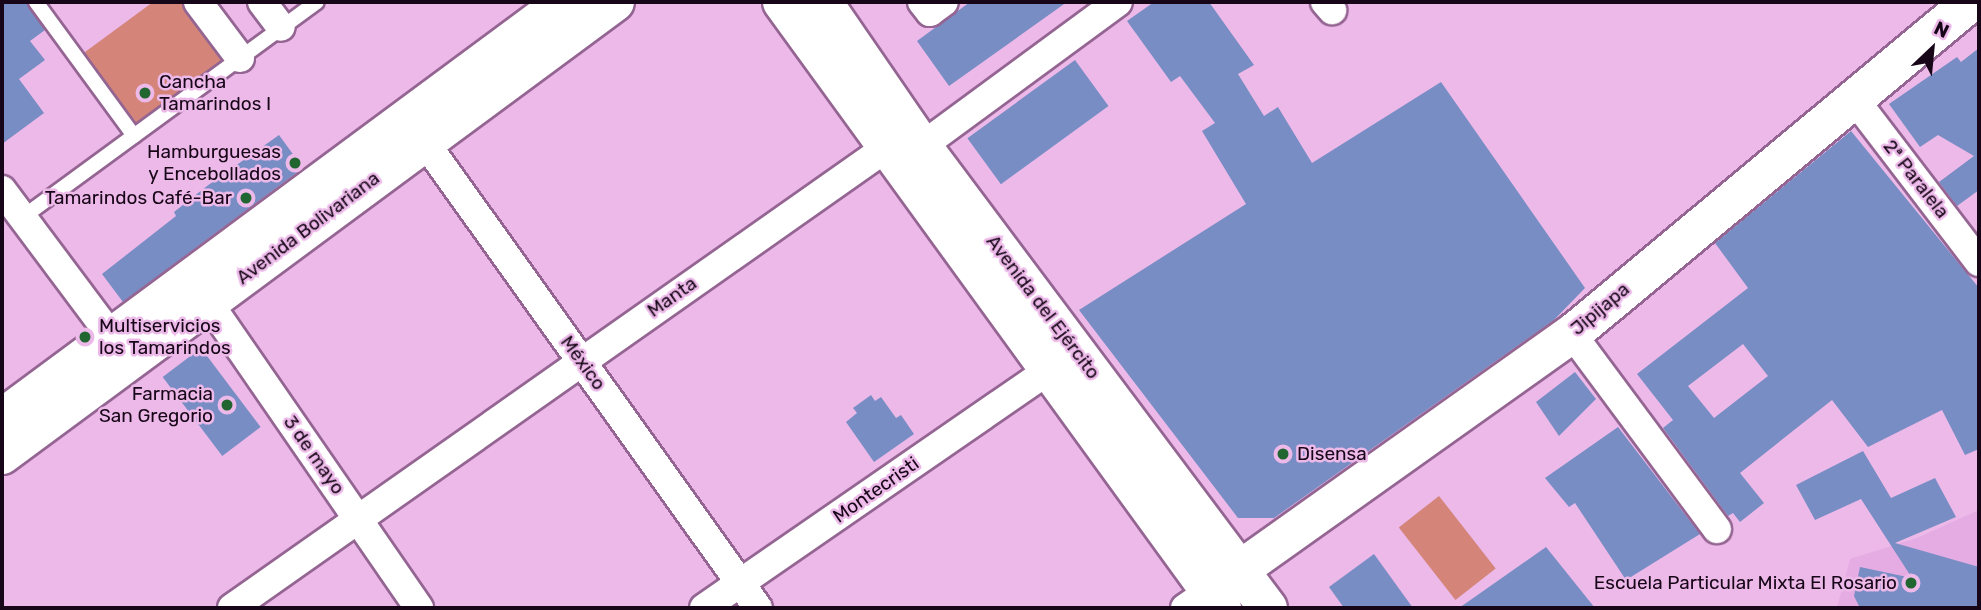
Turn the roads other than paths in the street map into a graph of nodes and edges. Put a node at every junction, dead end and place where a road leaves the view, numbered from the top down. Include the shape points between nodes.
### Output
1 (36, 2) edge
2 (198, 2) edge
3 (262, 2) edge
4 (317, 2) edge
5 (564, 2) edge
6 (615, 2) edge
7 (782, 2) edge
8 (823, 2) edge
9 (922, 2) edge
10 (944, 2) edge
11 (1118, 2) edge
12 (1971, 2) edge
13 (281, 27) junction
14 (240, 58) junction
15 (1852, 96) junction
16 (416, 129) junction
17 (134, 136) junction
18 (904, 147) junction
19 (2, 190) edge
20 (23, 217) junction
21 (1979, 262) edge
22 (208, 302) junction
23 (1572, 334) junction
24 (112, 337) junction
25 (581, 360) junction
26 (1047, 371) junction
27 (2, 418) edge
28 (2, 455) edge
29 (357, 518) junction
30 (1717, 529) dead end
31 (741, 583) junction
32 (1214, 595) edge
33 (232, 608) edge
34 (419, 608) edge
35 (704, 608) edge
36 (758, 608) edge
37 (1268, 608) edge

1 - 17 lane
2 - 14 street
3 - 13 street
4 - 13 lane
5 - 16 street, Avenida Bolivariana
6 - 16 street, Avenida Bolivariana
7 - 18 street, Avenida del Ejército
8 - 18 street, Avenida del Ejército
9 - 10 street via 930,12
11 - 18 street, Manta
12 - 15 street, Jipijapa
13 - 14 lane
14 - 17 lane
15 - 21 street, 2ª Paralela
15 - 23 street, Jipijapa
16 - 22 street, Avenida Bolivariana
16 - 24 street, Avenida Bolivariana
16 - 25 street, México
17 - 20 lane
18 - 25 street, Manta
18 - 26 street, Avenida del Ejército
18 - 32 street, Avenida del Ejército
19 - 20 street
20 - 24 street
22 - 28 street, Avenida Bolivariana
22 - 29 street, 3 de mayo
23 - 30 street
23 - 32 street, Jipijapa
24 - 27 street, Avenida Bolivariana
25 - 29 street, Manta
25 - 31 street, México
26 - 31 street, Montecristi
26 - 32 street, Avenida del Ejército
29 - 33 street, Manta
29 - 34 street, 3 de mayo
31 - 35 street, Montecristi
31 - 36 street, México
32 - 37 street, Avenida del Ejército

